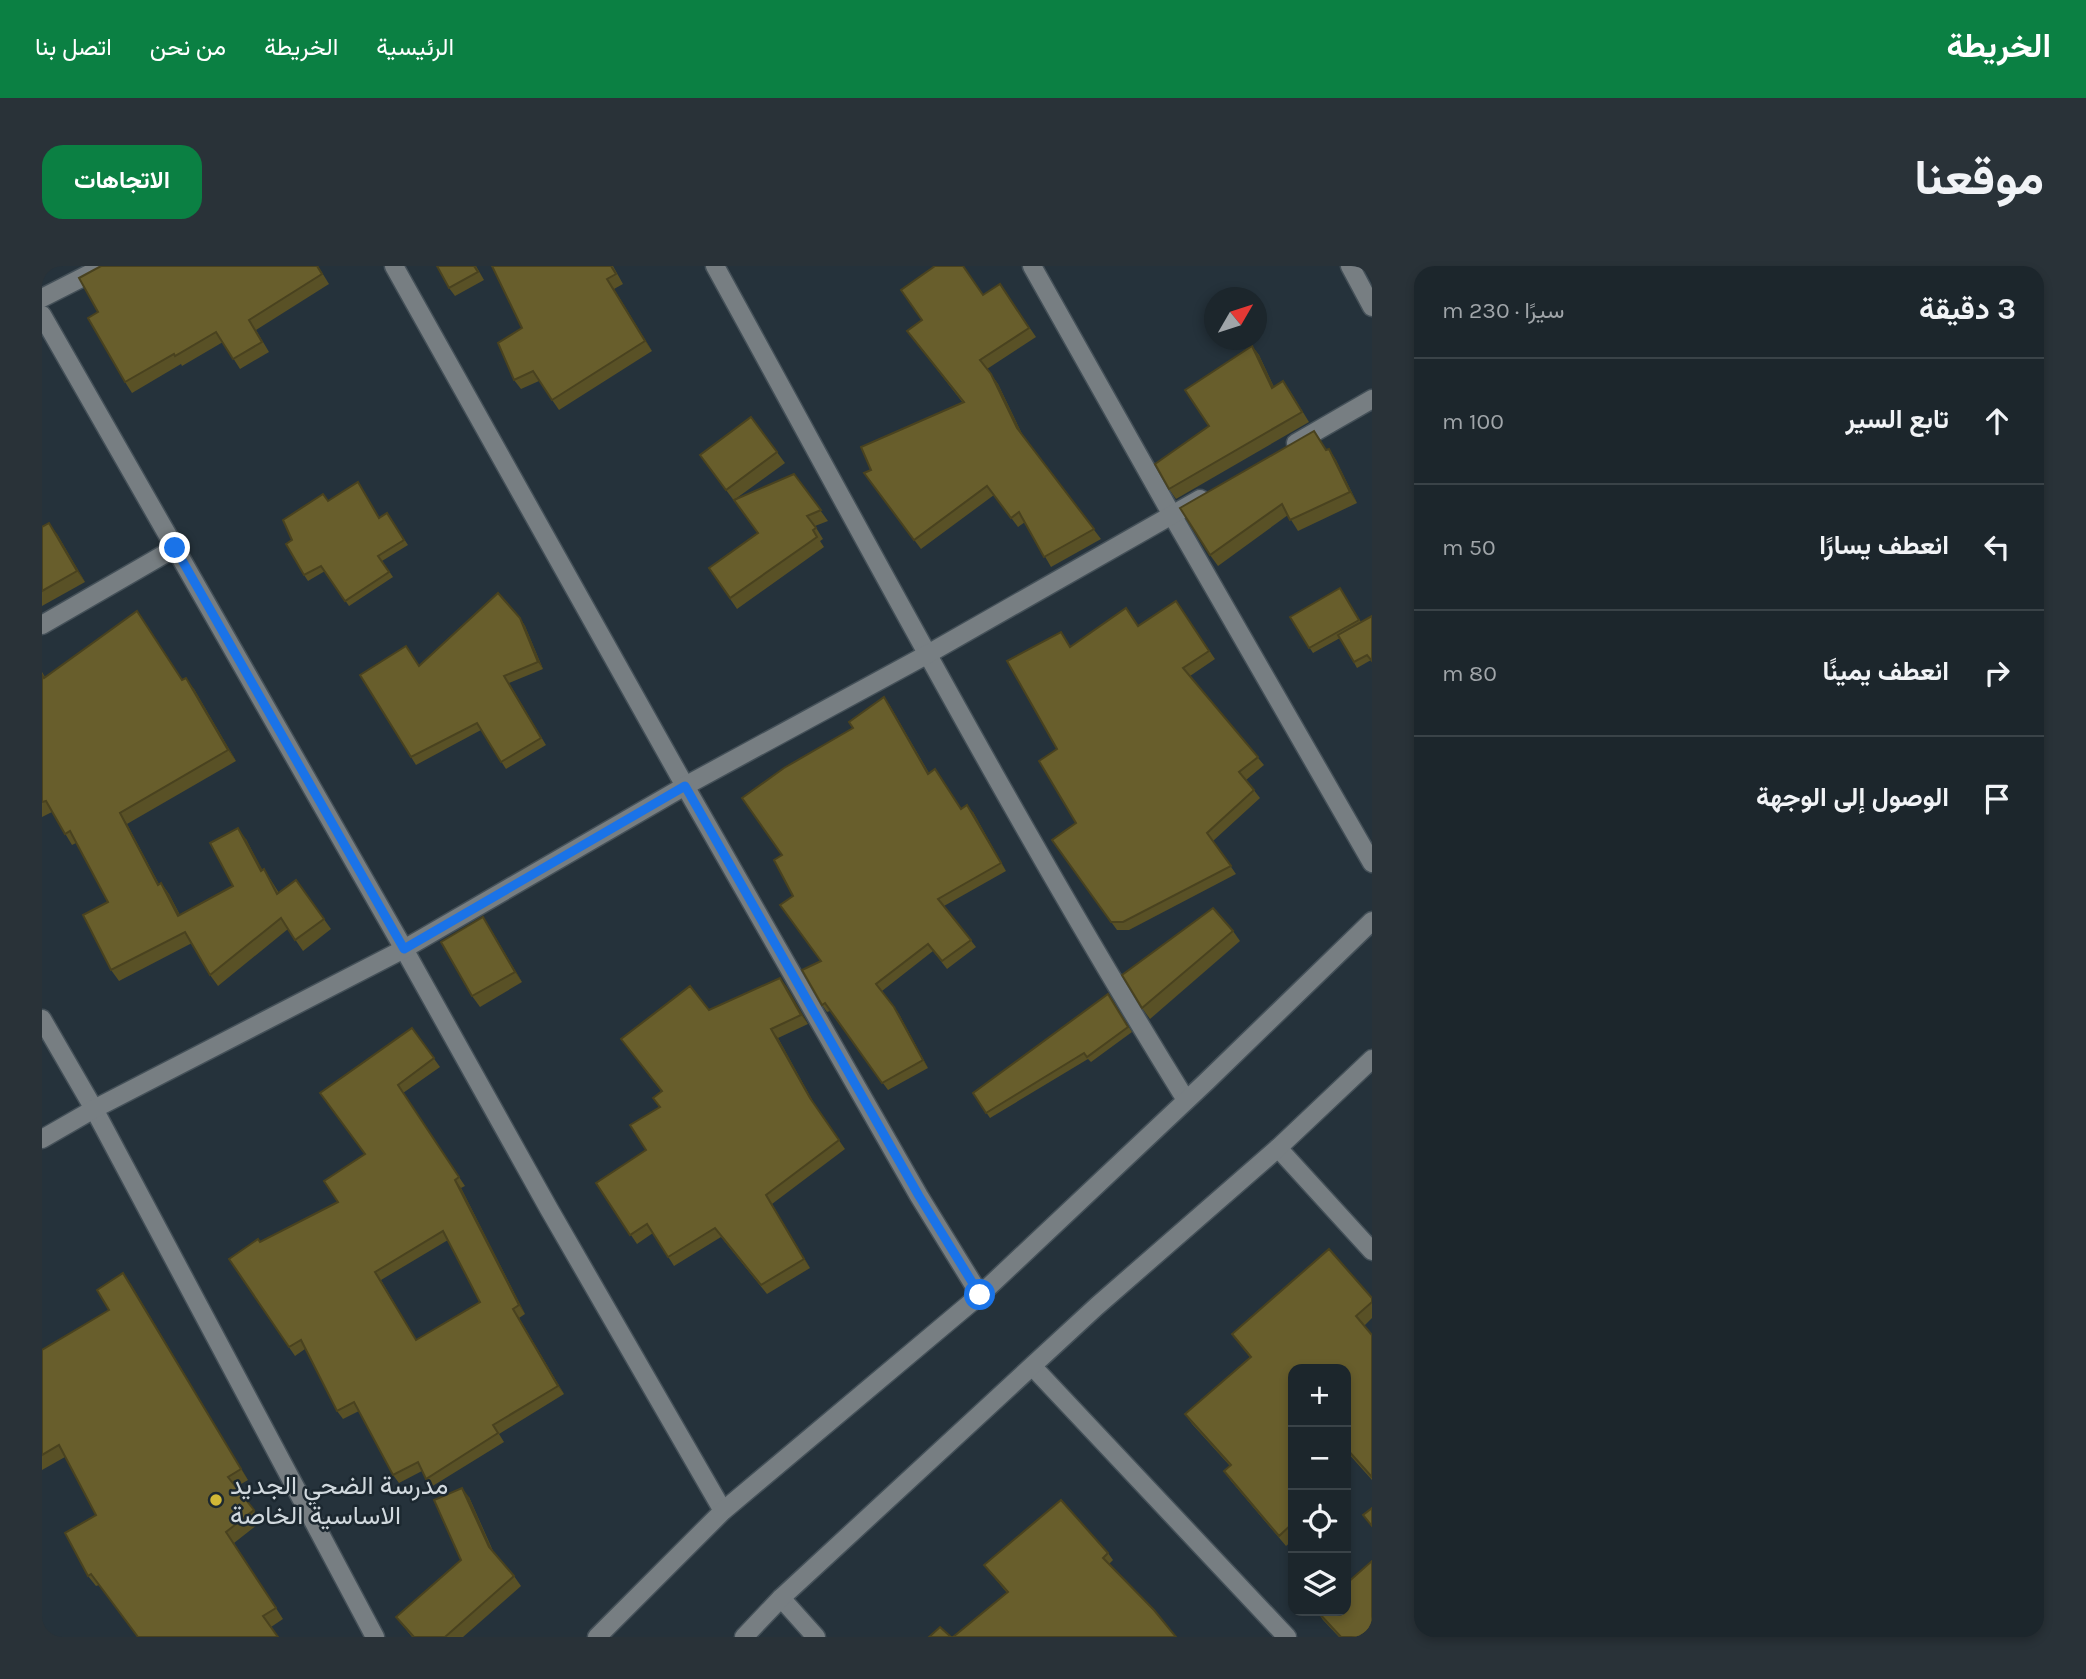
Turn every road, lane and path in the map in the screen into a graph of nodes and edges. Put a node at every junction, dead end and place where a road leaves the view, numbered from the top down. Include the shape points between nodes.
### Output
1 (105, 266) edge
2 (394, 266) edge
3 (715, 266) edge
4 (1032, 266) edge
5 (1350, 266) edge
6 (42, 298) edge
7 (1372, 307) edge
8 (42, 315) edge
9 (1372, 399) edge
10 (1278, 453) edge
11 (1219, 488) edge
12 (1172, 515) junction
13 (175, 548) junction
14 (42, 625) edge
15 (928, 653) junction
16 (685, 786) junction
17 (1372, 863) edge
18 (1372, 921) edge
19 (404, 949) junction
20 (42, 1019) edge
21 (1372, 1059) edge
22 (1186, 1100) junction
23 (94, 1109) junction
24 (42, 1139) edge
25 (1279, 1148) junction
26 (1372, 1251) edge
27 (980, 1295) junction
28 (1033, 1367) junction
29 (723, 1511) junction
30 (781, 1598) junction
31 (375, 1637) edge
32 (597, 1637) edge
33 (744, 1637) edge
34 (816, 1637) edge
35 (1287, 1637) edge

1 - 6 street
2 - 16 street
3 - 15 street
4 - 12 street
5 - 7 street
8 - 13 street
9 - 10 street
11 - 12 street
12 - 15 street
12 - 17 street
13 - 14 street
13 - 19 street
15 - 16 street
15 - 22 street via 1107,972
16 - 19 street
16 - 27 street
18 - 22 street
19 - 23 street
19 - 29 street
20 - 23 street
21 - 25 street
22 - 27 street
23 - 24 street
23 - 31 street
25 - 26 street
25 - 28 street
27 - 29 street
28 - 30 street
28 - 35 street
29 - 32 street
30 - 33 street
30 - 34 street

